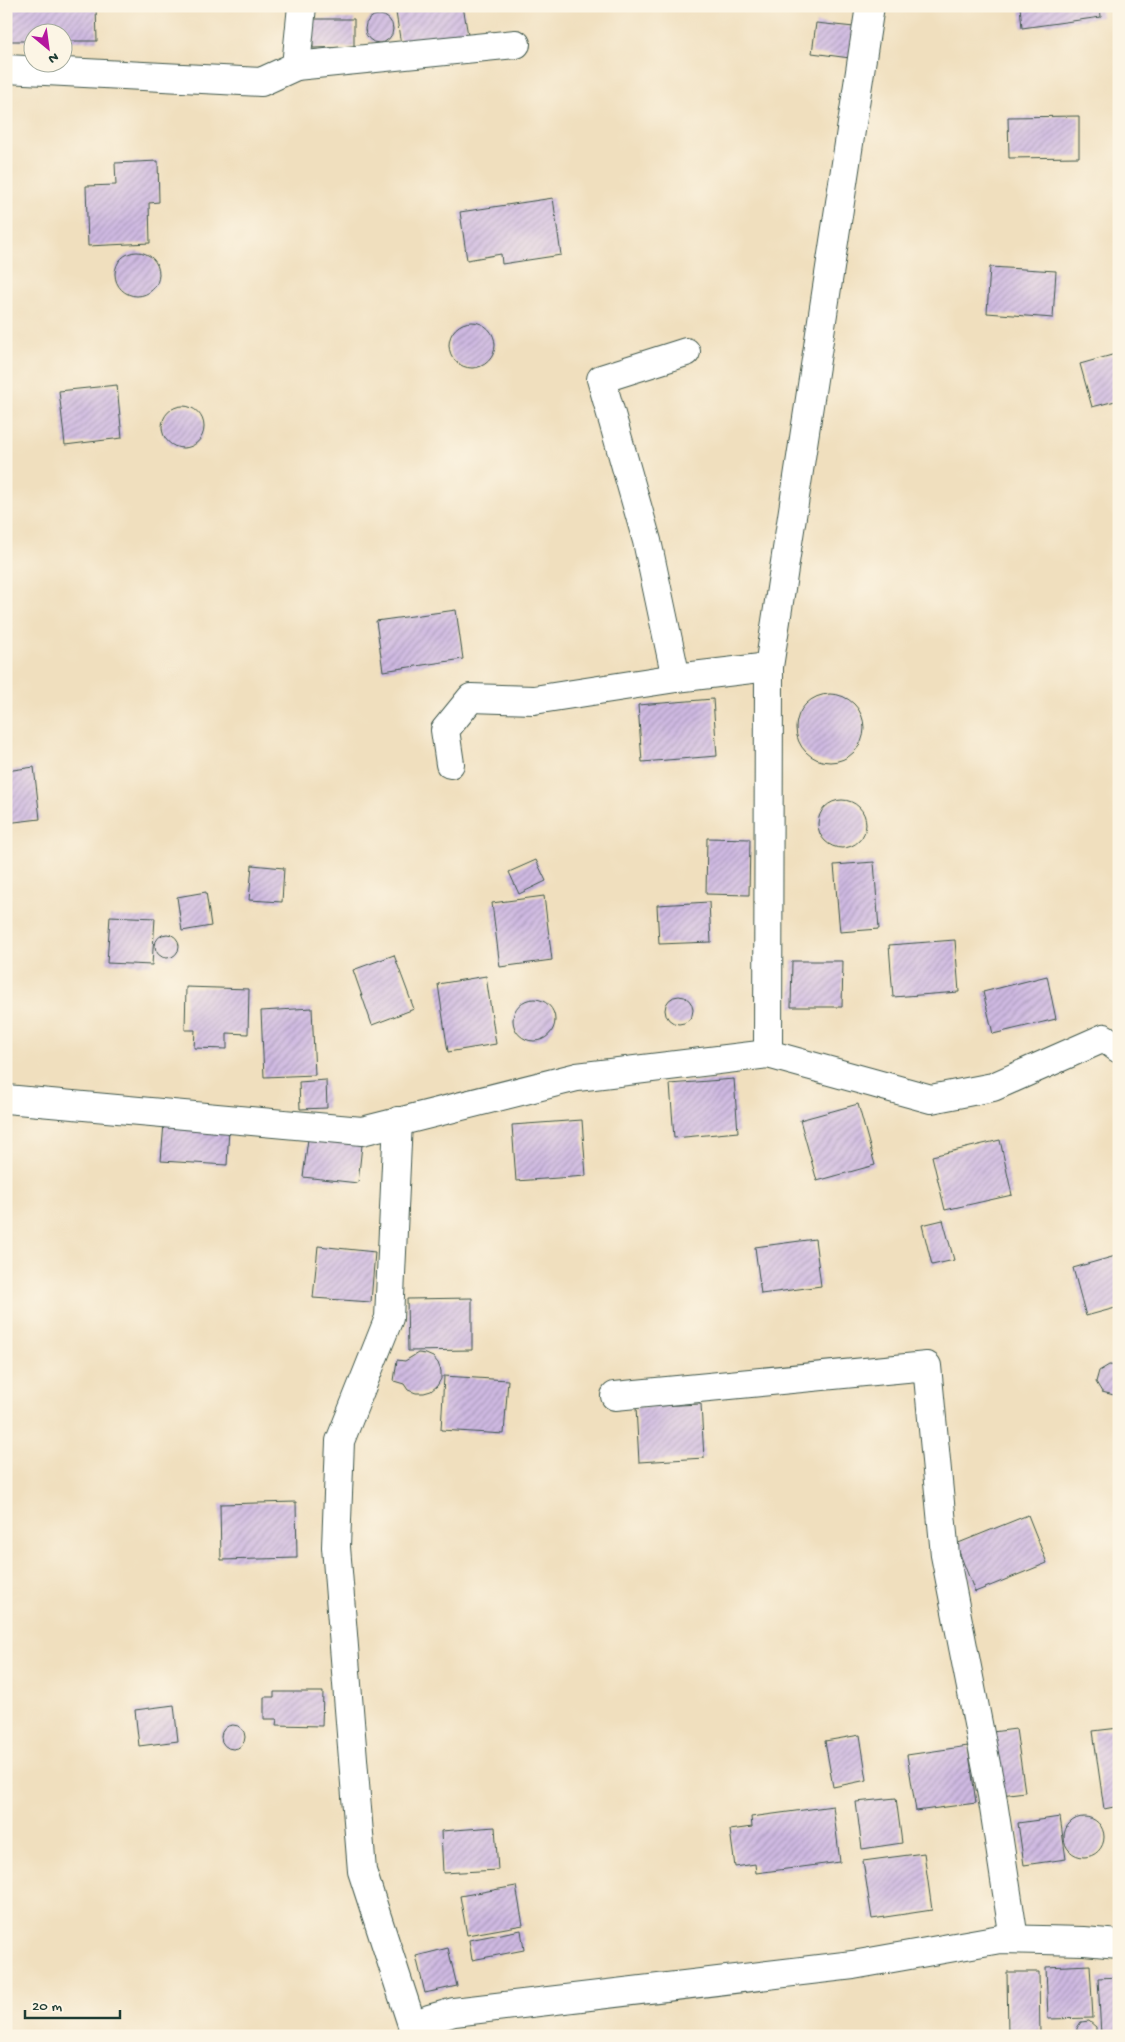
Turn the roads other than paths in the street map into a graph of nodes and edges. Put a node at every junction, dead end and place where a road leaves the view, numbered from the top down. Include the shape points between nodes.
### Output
1 (302, 6) edge
2 (870, 6) edge
3 (516, 44) dead end
4 (296, 66) junction
5 (6, 69) edge
6 (686, 352) dead end
7 (769, 667) junction
8 (676, 678) junction
9 (450, 764) dead end
10 (1119, 1049) edge
11 (768, 1054) junction
12 (6, 1100) edge
13 (398, 1121) junction
14 (614, 1396) dead end
15 (1014, 1939) junction
16 (1119, 1944) edge
17 (414, 2035) edge

1 - 4 street
2 - 7 street
3 - 4 street
4 - 5 street via 261,82
6 - 8 street via 601,379 647,541
7 - 8 street
7 - 11 street
8 - 9 street via 534,700 471,698 445,730
10 - 11 street via 1104,1038 993,1087 931,1099
11 - 13 street via 576,1077
12 - 13 street via 362,1130
13 - 17 street via 389,1318 340,1441 336,1547 362,1872
14 - 15 street via 927,1366 945,1555 992,1795
15 - 16 street
15 - 17 street via 853,1965 454,2012 430,2019

